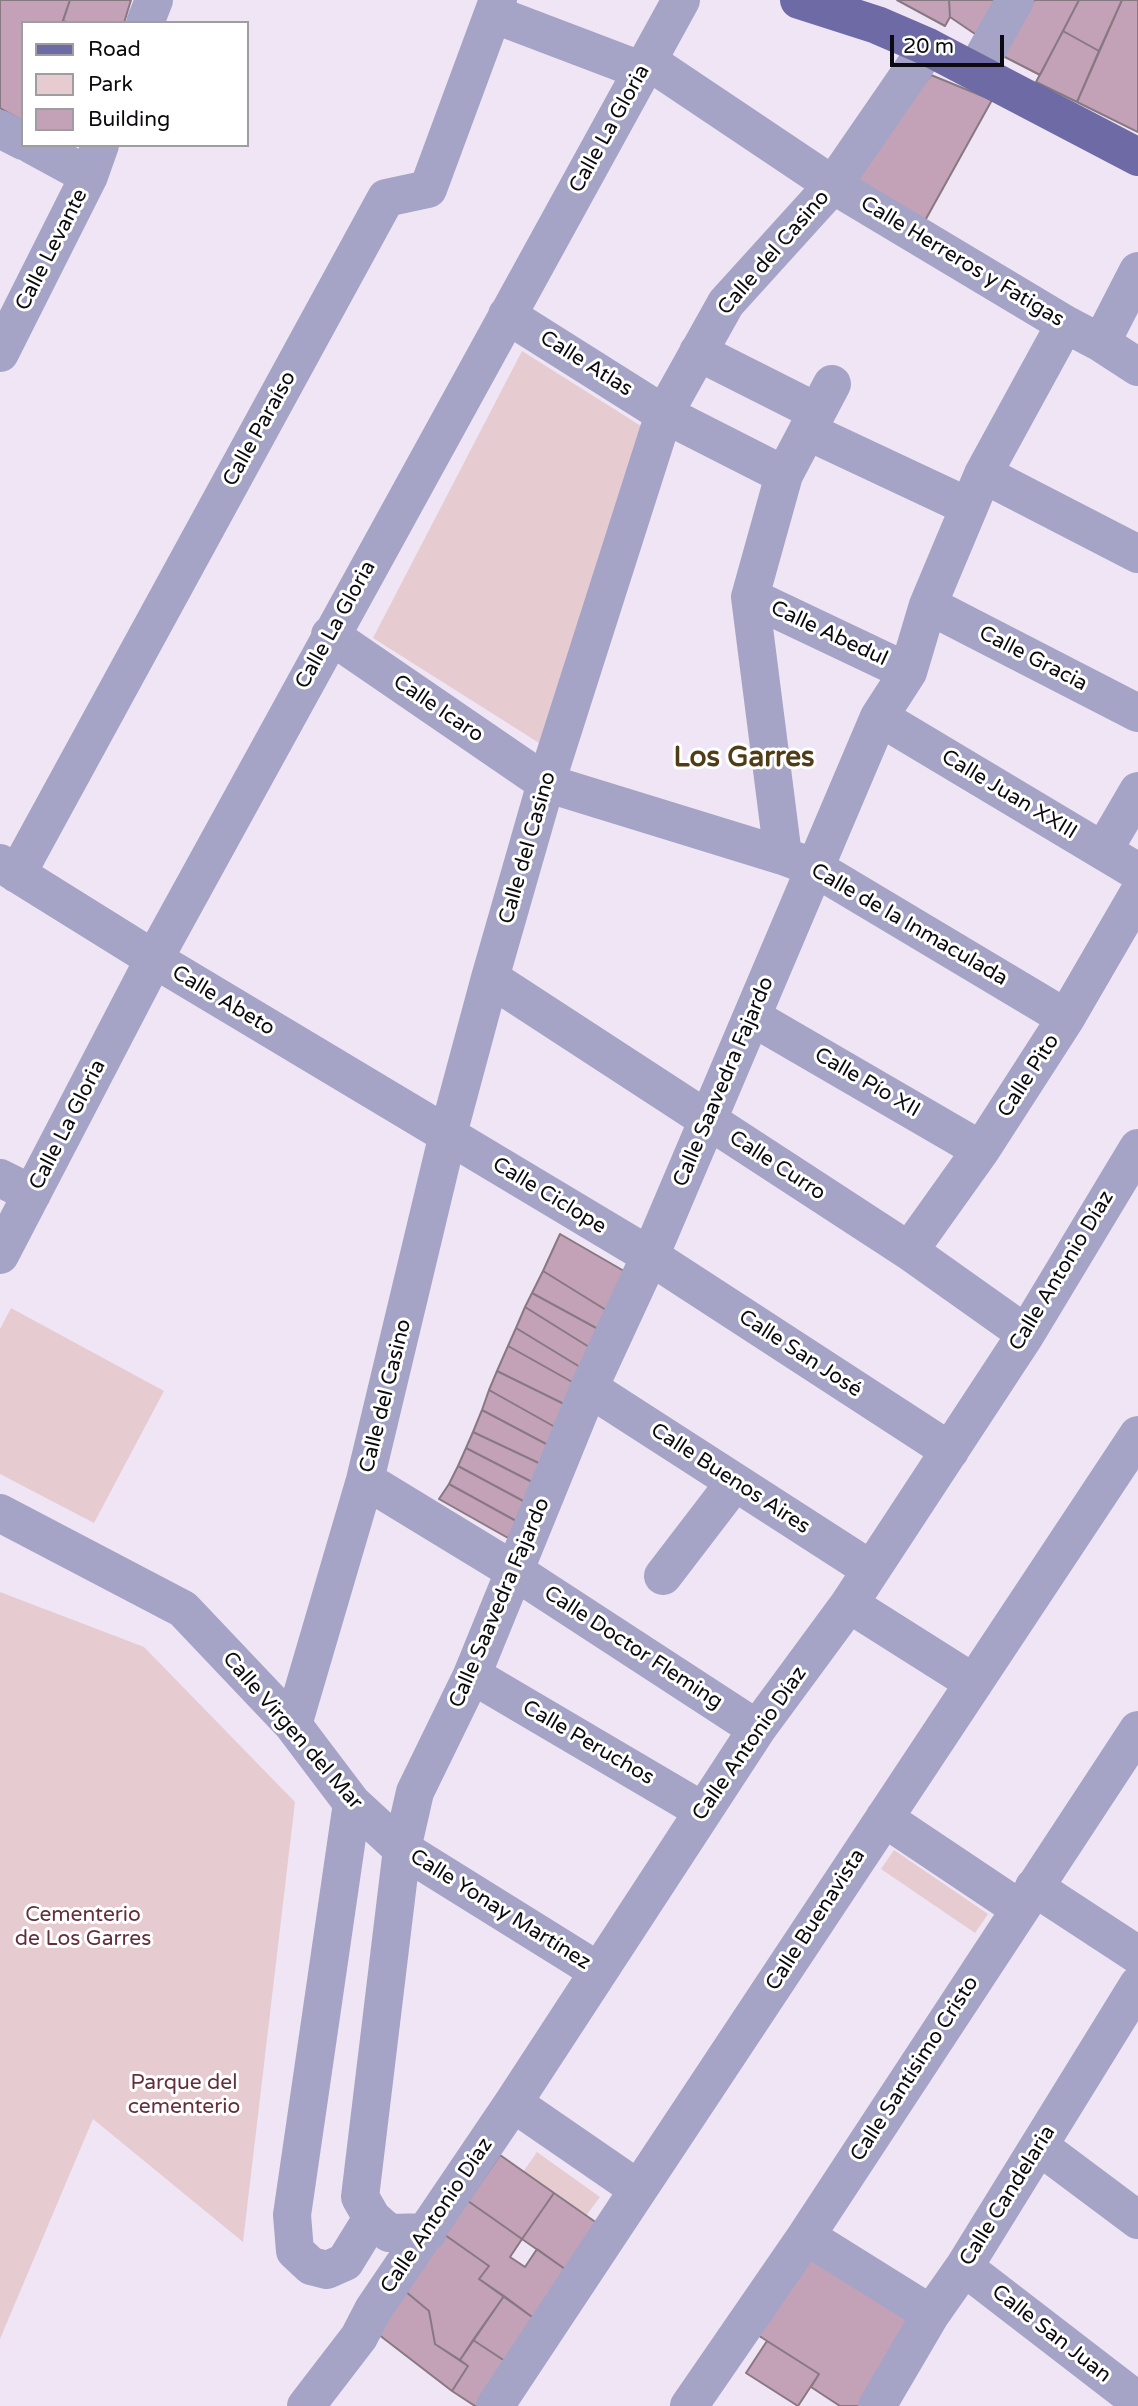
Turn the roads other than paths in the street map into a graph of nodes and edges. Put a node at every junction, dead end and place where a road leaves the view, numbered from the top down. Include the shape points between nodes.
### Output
1 (154, 0) edge
2 (681, 0) edge
3 (799, 0) edge
4 (1015, 0) edge
5 (495, 7) edge
6 (146, 21) edge
7 (928, 47) junction
8 (645, 66) junction
9 (976, 70) junction
10 (0, 129) edge
11 (21, 140) edge
12 (40, 147) edge
13 (1138, 157) edge
14 (95, 161) edge
15 (833, 185) junction
16 (1138, 271) edge
17 (507, 315) junction
18 (1065, 324) junction
19 (1101, 343) junction
20 (698, 352) junction
21 (0, 353) edge
22 (1138, 367) edge
23 (818, 409) junction
24 (664, 414) junction
25 (784, 475) junction
26 (976, 491) junction
27 (1138, 554) edge
28 (750, 597) junction
29 (928, 605) junction
30 (330, 635) junction
31 (908, 672) junction
32 (1138, 713) edge
33 (879, 718) junction
34 (546, 783) junction
35 (1138, 791) edge
36 (1103, 851) junction
37 (799, 862) junction
38 (8, 868) edge
39 (1138, 872) edge
40 (1138, 894) edge
41 (154, 959) junction
42 (490, 978) junction
43 (752, 1017) junction
44 (1066, 1018) junction
45 (708, 1121) junction
46 (448, 1134) junction
47 (1138, 1148) edge
48 (981, 1150) junction
49 (16, 1186) edge
50 (1125, 1197) edge
51 (909, 1251) junction
52 (0, 1255) edge
53 (650, 1256) junction
54 (1026, 1334) junction
55 (589, 1388) junction
56 (1138, 1434) edge
57 (950, 1451) junction
58 (365, 1480) junction
59 (735, 1482) junction
60 (0, 1513) edge
61 (870, 1569) junction
62 (516, 1572) junction
63 (663, 1576) dead end
64 (849, 1604) junction
65 (472, 1675) junction
66 (974, 1683) junction
67 (293, 1725) junction
68 (757, 1728) junction
69 (1138, 1730) edge
70 (352, 1803) junction
71 (703, 1811) junction
72 (884, 1818) junction
73 (402, 1849) junction
74 (1027, 1898) junction
75 (1138, 1955) edge
76 (598, 1971) junction
77 (1138, 1985) edge
78 (513, 2103) junction
79 (1039, 2146) junction
80 (638, 2189) junction
81 (372, 2218) junction
82 (1138, 2220) edge
83 (428, 2232) junction
84 (806, 2236) junction
85 (964, 2267) junction
86 (327, 2270) junction
87 (931, 2314) junction
88 (366, 2324) junction
89 (1138, 2401) edge
90 (306, 2406) edge
91 (495, 2406) edge
92 (689, 2406) edge
93 (877, 2406) edge

1 - 6 street
2 - 8 street, Calle La Gloria
3 - 7 main road
4 - 9 street
5 - 8 street, Calle Herreros y Fatigas
5 - 38 street, Calle Paraíso via 428,189 386,198
7 - 9 main road
7 - 15 street, Calle del Casino
8 - 15 street, Calle Herreros y Fatigas
8 - 17 street, Calle La Gloria
9 - 13 main road
10 - 11 street
12 - 14 street
14 - 21 street, Calle Levante
15 - 18 street, Calle Herreros y Fatigas
15 - 20 street, Calle del Casino via 726,303
16 - 19 street
17 - 24 street, Calle Atlas
17 - 30 street, Calle La Gloria
18 - 19 street, Calle Herreros y Fatigas
18 - 26 street, Calle Saavedra Fajardo
19 - 22 street, Calle Herreros y Fatigas
20 - 23 street
20 - 24 street, Calle del Casino
23 - 25 street, Calle Abedul
23 - 26 street
24 - 25 street
24 - 34 street, Calle del Casino
25 - 28 street, Calle Abedul
26 - 27 street
26 - 29 street, Calle Saavedra Fajardo
28 - 31 street, Calle Abedul
28 - 37 street, Calle Abedul
29 - 31 street, Calle Saavedra Fajardo
29 - 32 street, Calle Gracia
30 - 34 street, Calle Icaro
30 - 41 street, Calle La Gloria
31 - 33 street, Calle Saavedra Fajardo
33 - 36 street, Calle Juan XXIII
33 - 37 street, Calle Saavedra Fajardo
34 - 37 street, Calle de la Inmaculada
34 - 42 street, Calle del Casino
35 - 36 street
36 - 39 street, Calle Juan XXIII
37 - 43 street, Calle Saavedra Fajardo
37 - 44 street, Calle de la Inmaculada
38 - 41 street, Calle Abeto
40 - 44 street, Calle Pito
41 - 46 street, Calle Abeto
41 - 49 street, Calle La Gloria
42 - 45 street, Calle Curro
42 - 46 street, Calle del Casino
43 - 45 street, Calle Saavedra Fajardo
43 - 48 street, Calle Pío XII
44 - 48 street, Calle Pito
45 - 51 street, Calle Curro
45 - 53 street, Calle Saavedra Fajardo
46 - 53 street, Calle Ciclope
46 - 58 street, Calle del Casino
47 - 50 street, Calle Antonio Díaz
48 - 51 street, Calle Pito
49 - 52 street, Calle La Gloria
50 - 54 street, Calle Antonio Díaz
51 - 54 street, Calle Curro
53 - 55 street, Calle Saavedra Fajardo
53 - 57 street, Calle San José
54 - 57 street, Calle Antonio Díaz
55 - 59 street, Calle Buenos Aires
55 - 62 street, Calle Saavedra Fajardo
56 - 66 street, Calle Buenavista
57 - 61 street, Calle Antonio Díaz
58 - 62 street, Calle Doctor Fleming
58 - 67 street, Calle del Casino
59 - 61 street, Calle Buenos Aires
59 - 63 street
60 - 67 street, Calle Virgen del Mar via 183,1609
61 - 64 street, Calle Antonio Díaz
62 - 65 street, Calle Saavedra Fajardo
62 - 68 street, Calle Doctor Fleming
64 - 66 street
64 - 68 street, Calle Antonio Díaz
65 - 71 street, Calle Peruchos
65 - 73 street, Calle Saavedra Fajardo via 415,1792
66 - 72 street, Calle Buenavista
67 - 70 street, Calle Virgen del Mar
68 - 71 street, Calle Antonio Díaz
69 - 74 street, Calle Santísimo Cristo
70 - 73 street, Calle Virgen del Mar
70 - 86 street via 292,2215 295,2251 311,2266
71 - 76 street, Calle Antonio Díaz
72 - 74 street
72 - 80 street, Calle Buenavista
73 - 76 street, Calle Yonay Martínez
73 - 81 street, Calle Saavedra Fajardo via 360,2197
74 - 75 street
74 - 84 street, Calle Santísimo Cristo
76 - 78 street, Calle Antonio Díaz
77 - 79 street, Calle Candelaria
78 - 80 street
78 - 83 street, Calle Antonio Díaz
79 - 82 street
79 - 85 street, Calle Candelaria
80 - 91 street, Calle Buenavista
81 - 83 street via 388,2233
81 - 86 street via 345,2262
83 - 88 street, Calle Antonio Díaz
84 - 87 street
84 - 92 street, Calle Santísimo Cristo
85 - 87 street, Calle Candelaria
85 - 89 street, Calle San Juan
86 - 88 street
87 - 93 street, Calle Candelaria
88 - 90 street, Calle Antonio Díaz

